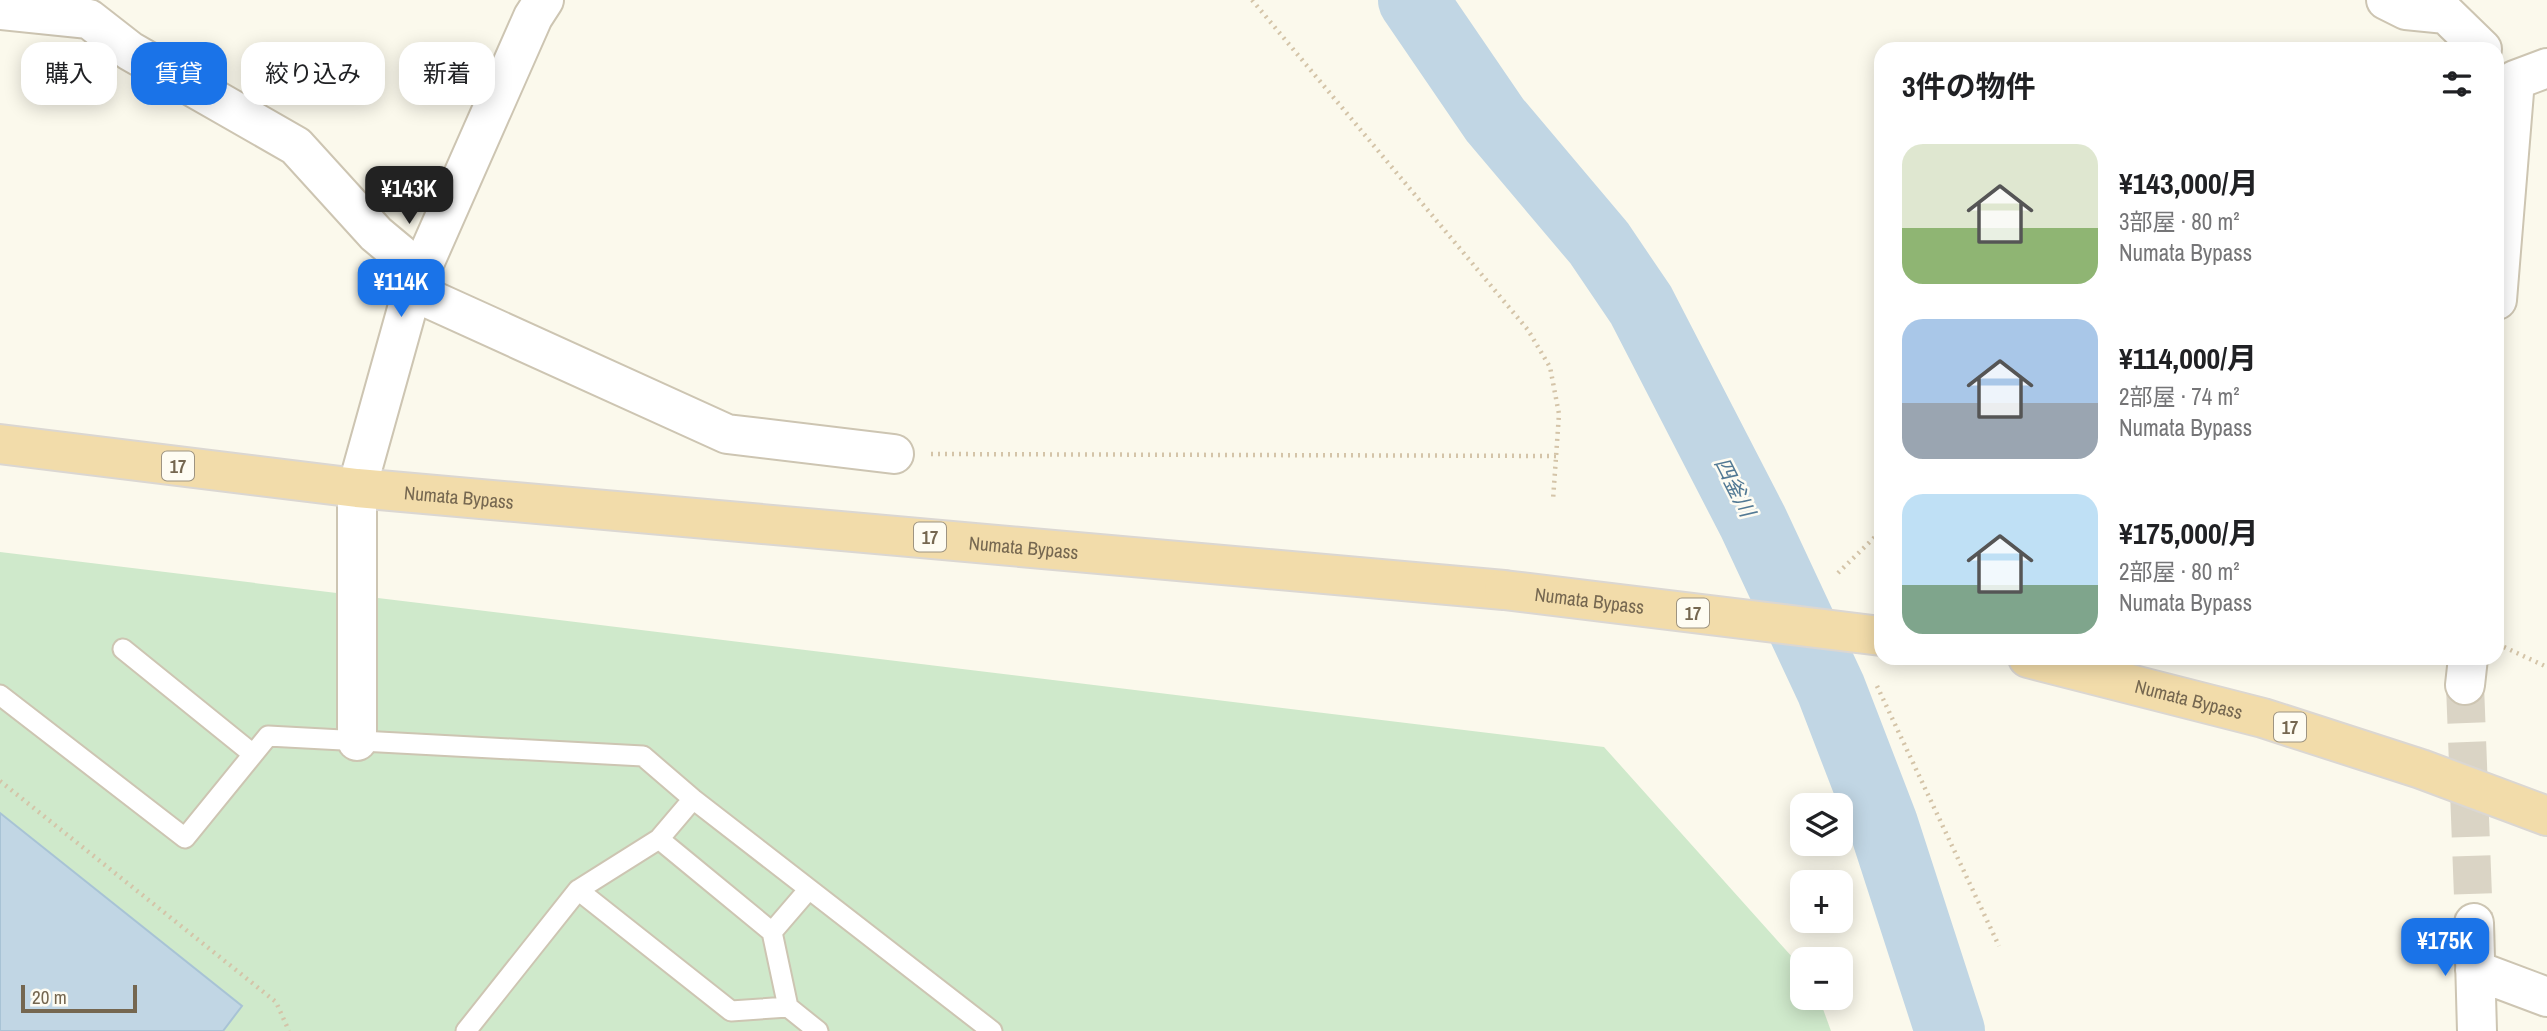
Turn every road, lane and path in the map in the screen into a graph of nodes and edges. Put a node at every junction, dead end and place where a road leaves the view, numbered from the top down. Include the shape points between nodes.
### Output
1 (544, 0) edge
2 (1252, 0) edge
3 (2386, 0) edge
4 (0, 10) edge
5 (2475, 42) edge
6 (2520, 70) edge
7 (2504, 230) edge
8 (412, 291) junction
9 (0, 444) edge
10 (894, 454) joint
11 (1556, 456) junction
12 (356, 488) junction
13 (1553, 500) dead end
14 (1874, 538) edge
15 (1838, 573) dead end
16 (1874, 635) edge
17 (2504, 647) edge
18 (123, 649) dead end
19 (2055, 665) edge
20 (2547, 667) edge
21 (1877, 686) dead end
22 (0, 695) edge
23 (357, 741) junction
24 (253, 754) junction
25 (0, 781) edge
26 (693, 799) junction
27 (2547, 816) edge
28 (659, 839) junction
29 (809, 889) junction
30 (578, 890) junction
31 (2474, 923) tunnel mouth
32 (772, 932) junction
33 (1998, 946) dead end
34 (2475, 970) junction
35 (2547, 997) edge
36 (788, 1007) junction
37 (289, 1031) edge
38 (466, 1031) edge
39 (818, 1031) edge
40 (992, 1031) edge
41 (2477, 1031) edge

1 - 8 street
2 - 11 path via 1528,330 1550,367 1559,414
3 - 5 street via 2406,10 2446,14
4 - 8 street via 89,19 130,51 296,146 400,254
6 - 7 street
8 - 10 street via 727,434
8 - 12 street
9 - 12 highway, Numata Bypass / 17
10 - 11 path
11 - 13 path
12 - 16 highway, Numata Bypass / 17, bridge via 1504,590
12 - 23 street
14 - 15 path
17 - 20 path
18 - 24 lane
19 - 27 highway, Numata Bypass / 17 via 2263,718
21 - 33 path
22 - 24 lane via 185,838
23 - 24 lane via 268,736
23 - 26 lane via 643,757
25 - 37 path via 276,1002
26 - 28 lane
26 - 29 lane
28 - 30 lane
28 - 32 lane
29 - 32 lane
29 - 40 lane
30 - 36 lane via 731,1011
30 - 38 lane
31 - 34 street
32 - 36 lane
34 - 35 street
34 - 41 street
36 - 39 lane

